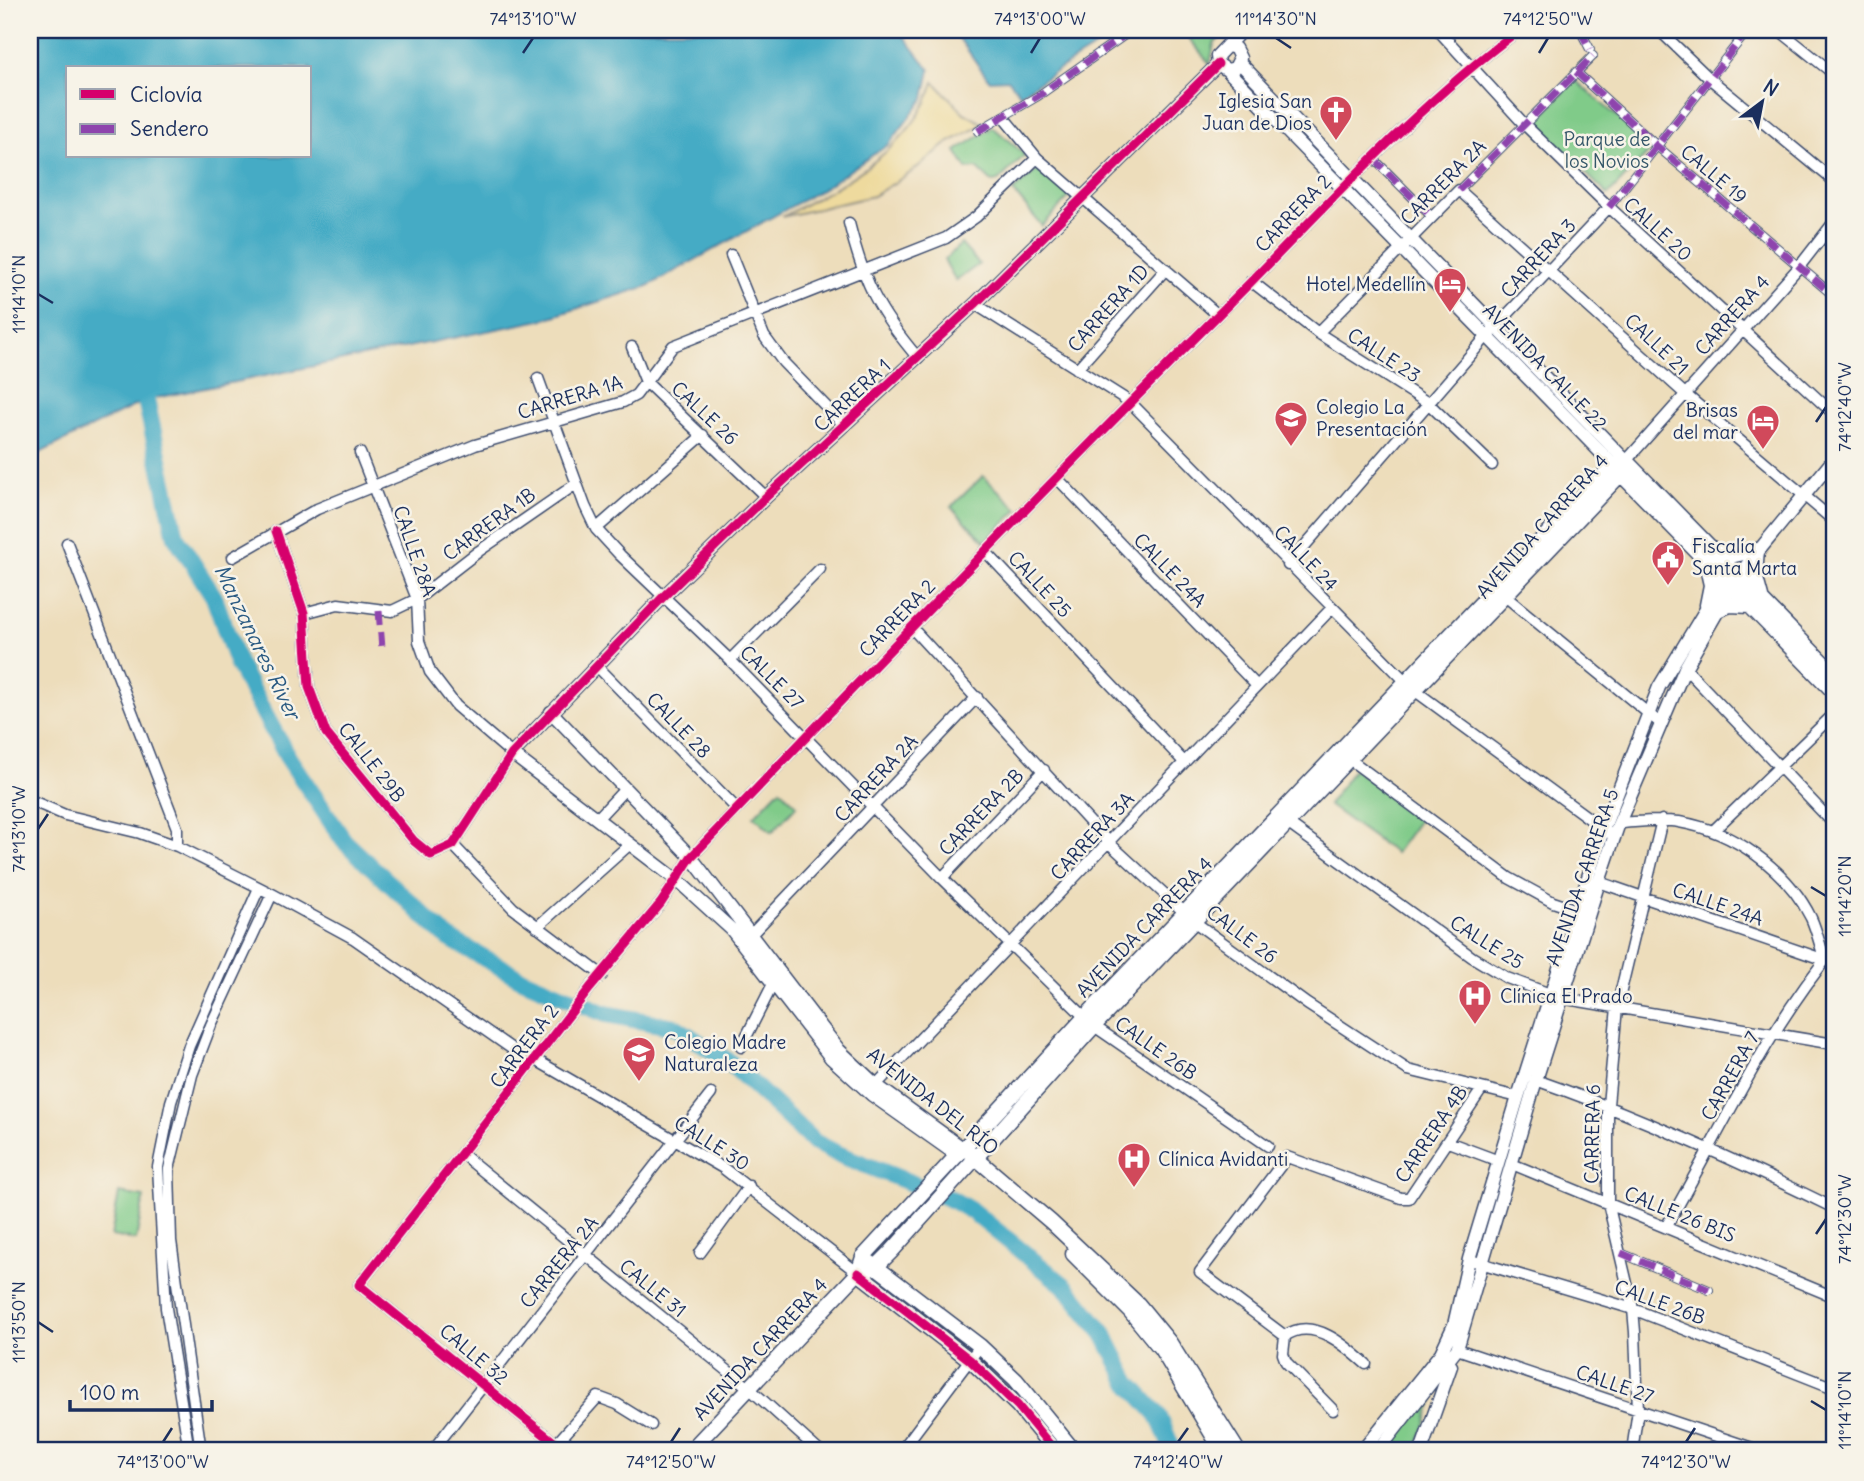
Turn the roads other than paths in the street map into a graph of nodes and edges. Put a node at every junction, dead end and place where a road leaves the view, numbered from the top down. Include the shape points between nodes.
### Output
1 (1132, 30) edge
2 (1242, 30) edge
3 (1438, 30) edge
4 (1519, 30) edge
5 (1580, 30) edge
6 (1659, 30) edge
7 (1748, 30) edge
8 (1779, 30) edge
9 (1228, 46) junction
10 (1239, 62) junction
11 (1471, 65) junction
12 (1223, 67) junction
13 (1576, 72) junction
14 (1834, 74) edge
15 (1709, 78) junction
16 (1004, 118) junction
17 (1524, 124) junction
18 (978, 131) dead end
19 (1658, 147) junction
20 (1037, 158) junction
21 (1373, 158) junction
22 (1834, 181) edge
23 (1347, 183) junction
24 (1459, 190) junction
25 (1082, 197) junction
26 (1609, 207) junction
27 (1433, 217) junction
28 (1834, 222) edge
29 (849, 223) dead end
30 (1406, 244) junction
31 (731, 255) dead end
32 (1799, 267) junction
33 (1166, 269) junction
34 (1550, 270) junction
35 (862, 273) junction
36 (1251, 281) junction
37 (1834, 296) edge
38 (975, 304) junction
39 (1219, 315) junction
40 (753, 316) junction
41 (1744, 330) junction
42 (1492, 332) junction
43 (1318, 333) junction
44 (632, 347) dead end
45 (918, 358) junction
46 (1077, 369) junction
47 (538, 378) dead end
48 (646, 382) junction
49 (1685, 394) junction
50 (1130, 402) junction
51 (1428, 404) junction
52 (1834, 414) edge
53 (556, 420) junction
54 (845, 426) junction
55 (704, 435) junction
56 (360, 453) dead end
57 (1834, 458) edge
58 (1492, 466) dead end
59 (1620, 467) junction
60 (1057, 478) junction
61 (576, 484) junction
62 (373, 486) junction
63 (1803, 495) junction
64 (766, 497) junction
65 (1834, 521) edge
66 (596, 529) junction
67 (276, 531) junction
68 (67, 543) dead end
69 (1757, 550) junction
70 (986, 552) junction
71 (1708, 553) junction
72 (233, 557) dead end
73 (1288, 565) junction
74 (820, 569) dead end
75 (1731, 577) junction
76 (1500, 592) junction
77 (664, 596) junction
78 (417, 599) junction
79 (1756, 603) junction
80 (1331, 608) junction
81 (1712, 608) junction
82 (304, 613) junction
83 (912, 628) junction
84 (730, 660) junction
85 (596, 665) junction
86 (1685, 668) junction
87 (1834, 672) edge
88 (1257, 686) junction
89 (1409, 686) junction
90 (1834, 692) edge
91 (976, 697) junction
92 (551, 712) junction
93 (1647, 712) junction
94 (1834, 714) edge
95 (1660, 723) junction
96 (806, 737) junction
97 (512, 754) junction
98 (1348, 758) junction
99 (1184, 762) junction
100 (1780, 767) junction
101 (1044, 770) junction
102 (625, 789) junction
103 (30, 800) edge
104 (875, 806) junction
105 (737, 809) junction
106 (597, 819) junction
107 (1282, 819) junction
108 (1662, 820) junction
109 (1619, 823) junction
110 (1834, 824) edge
111 (1713, 831) junction
112 (1608, 833) junction
113 (1109, 843) junction
114 (453, 845) junction
115 (629, 845) junction
116 (177, 846) junction
117 (691, 858) junction
118 (942, 878) junction
119 (677, 880) junction
120 (1599, 883) junction
121 (259, 888) junction
122 (272, 894) junction
123 (1643, 896) junction
124 (1577, 910) junction
125 (1185, 912) junction
126 (1196, 923) junction
127 (537, 927) junction
128 (747, 938) junction
129 (1013, 945) junction
130 (1834, 948) edge
131 (1825, 960) junction
132 (602, 975) junction
133 (774, 982) junction
134 (1555, 997) junction
135 (1617, 1007) junction
136 (1090, 1021) junction
137 (1774, 1032) junction
138 (1834, 1044) edge
139 (741, 1047) dead end
140 (514, 1051) dead end
141 (536, 1060) junction
142 (1536, 1080) junction
143 (876, 1085) junction
144 (1482, 1089) junction
145 (711, 1094) dead end
146 (1518, 1097) junction
147 (1608, 1105) junction
148 (169, 1135) junction
149 (677, 1140) junction
150 (1448, 1142) junction
151 (1268, 1146) dead end
152 (1711, 1148) junction
153 (961, 1152) junction
154 (462, 1154) junction
155 (1499, 1161) junction
156 (974, 1162) junction
157 (1512, 1164) junction
158 (749, 1186) junction
159 (1608, 1203) junction
160 (1834, 1208) edge
161 (1666, 1227) junction
162 (891, 1252) junction
163 (700, 1253) dead end
164 (1621, 1253) junction
165 (586, 1257) junction
166 (863, 1257) junction
167 (1475, 1261) junction
168 (876, 1267) junction
169 (858, 1273) junction
170 (897, 1283) junction
171 (359, 1285) joint
172 (1709, 1290) dead end
173 (1834, 1297) edge
174 (1633, 1309) junction
175 (1285, 1336) junction
176 (980, 1346) junction
177 (1457, 1349) junction
178 (970, 1360) junction
179 (1366, 1364) dead end
180 (483, 1385) junction
181 (749, 1388) junction
182 (1834, 1388) edge
183 (1333, 1410) dead end
184 (1637, 1410) junction
185 (651, 1425) dead end
186 (1732, 1447) edge
187 (560, 1448) edge
188 (189, 1451) edge
189 (201, 1451) edge
190 (432, 1451) edge
191 (690, 1451) edge
192 (819, 1451) edge
193 (901, 1451) edge
194 (1055, 1451) edge
195 (1074, 1451) edge
196 (1222, 1451) edge
197 (1238, 1451) edge
198 (1363, 1451) edge
199 (1378, 1451) edge
200 (1421, 1451) edge
201 (1632, 1451) edge
202 (1761, 1451) edge

1 - 16 street
2 - 9 street
3 - 11 street, CALLE 20
4 - 11 street, CARRERA 2
5 - 13 street, CARRERA 2A via 1591,52
6 - 15 street
7 - 15 street, CARRERA 3
8 - 14 street
9 - 10 street via 1238,51
9 - 12 street via 1218,52
10 - 12 street via 1235,68
10 - 23 street, AVENIDA CALLE 22
11 - 17 street, CALLE 20
11 - 21 street, CARRERA 2
12 - 23 street, AVENIDA CALLE 22
12 - 25 street, CARRERA 1
13 - 17 street, CARRERA 2A
13 - 19 street, CALLE 19
15 - 19 street, CARRERA 3
15 - 22 street
16 - 18 street
16 - 20 street
17 - 24 street, CARRERA 2A
17 - 26 street, CALLE 20
19 - 26 street, CARRERA 3
19 - 32 street, CALLE 19
20 - 25 street
20 - 35 street, CARRERA 1A via 963,228
21 - 23 street, CARRERA 2
21 - 27 street
23 - 30 street, AVENIDA CALLE 22
23 - 36 street, CARRERA 2
24 - 27 street, CARRERA 2A
24 - 34 street, CALLE 21
25 - 33 street
25 - 38 street, CARRERA 1
26 - 34 street, CARRERA 3
26 - 41 street, CALLE 20
27 - 30 street, CARRERA 2A
28 - 32 street, CARRERA 4
29 - 35 street
30 - 42 street, AVENIDA CALLE 22
30 - 43 street, CARRERA 2A
31 - 40 street
32 - 37 street, CALLE 19
32 - 41 street, CARRERA 4
33 - 39 street
33 - 46 street, CARRERA 1D
34 - 42 street, CARRERA 3
34 - 49 street, CALLE 21
35 - 40 street, CARRERA 1A
35 - 45 street via 885,318
36 - 39 street, CARRERA 2
36 - 43 street, CALLE 23
38 - 45 street, CARRERA 1
38 - 46 street, CALLE 24
39 - 50 street, CARRERA 2
40 - 48 street, CARRERA 1A via 673,346
40 - 54 street via 783,362
41 - 49 street, CARRERA 4
41 - 52 street, CALLE 20
42 - 51 street, CARRERA 3
42 - 59 street, AVENIDA CALLE 22
43 - 51 street, CALLE 23
44 - 48 street, CALLE 26
45 - 54 street, CARRERA 1
46 - 50 street, CALLE 24
47 - 53 street, CALLE 27
48 - 53 street, CARRERA 1A via 623,402
48 - 55 street, CALLE 26
49 - 59 street, CARRERA 4
49 - 63 street, CALLE 21
50 - 60 street, CARRERA 2
50 - 73 street, CALLE 24
51 - 58 street, CALLE 23
51 - 73 street, CARRERA 3
53 - 61 street, CALLE 27
53 - 62 street, CARRERA 1A via 475,445
54 - 64 street, CARRERA 1
55 - 64 street, CALLE 26
55 - 66 street
56 - 62 street, CALLE 28A
57 - 63 street, AVENIDA CARRERA 5
59 - 71 main road, AVENIDA CALLE 22
59 - 76 main road, AVENIDA CARRERA 4
60 - 70 street, CARRERA 2
60 - 88 street, CALLE 24A
61 - 66 street, CALLE 27
61 - 78 street, CARRERA 1B
62 - 67 street, CARRERA 1A
62 - 78 street, CALLE 28A
63 - 65 street, CALLE 21
63 - 69 street, AVENIDA CARRERA 5
64 - 77 street, CARRERA 1
66 - 77 street, CALLE 27
67 - 72 street, CARRERA 1A
67 - 82 street, CALLE 29B
68 - 116 street via 177,828
69 - 71 main road via 1735,555
69 - 75 street, AVENIDA CARRERA 5
69 - 79 main road
70 - 83 street, CARRERA 2
70 - 99 street, CALLE 25
71 - 75 main road, AVENIDA CALLE 22
71 - 81 main road
73 - 80 street, CALLE 24
74 - 84 street
75 - 79 main road, AVENIDA CALLE 22
75 - 81 street, AVENIDA CARRERA 5
76 - 89 main road, AVENIDA CARRERA 4
76 - 93 street
77 - 84 street, CALLE 27
77 - 85 street, CARRERA 1
78 - 82 street, CARRERA 1B via 392,611 338,604
78 - 97 street, CALLE 28A via 419,641 430,672 456,706
79 - 81 main road
79 - 87 main road, AVENIDA CALLE 22
79 - 90 main road, AVENIDA CALLE 22
80 - 88 street, CARRERA 3A
80 - 89 street, CALLE 24
81 - 86 street, AVENIDA CARRERA 5
81 - 93 street, AVENIDA CARRERA 5
82 - 114 street, CALLE 29B via 309,687 326,733 426,853 436,854
83 - 91 street, CALLE 26
83 - 96 street, CARRERA 2
84 - 96 street, CALLE 27
85 - 92 street, CARRERA 1
85 - 105 street, CALLE 28
86 - 95 street, AVENIDA CARRERA 5
86 - 100 street
88 - 99 street, CARRERA 3A
89 - 98 main road, AVENIDA CARRERA 4
89 - 107 main road, AVENIDA CARRERA 4
89 - 112 street, CALLE 24
91 - 101 street, CALLE 26
91 - 104 street, CARRERA 2A
92 - 97 street, CARRERA 1
92 - 102 street, AVENIDA DEL RÍO
93 - 95 street
93 - 112 street, AVENIDA CARRERA 5
94 - 100 street
95 - 109 street, AVENIDA CARRERA 5
96 - 104 street, CALLE 27
96 - 105 street, CARRERA 2
97 - 106 street, AVENIDA DEL RÍO
97 - 114 street
98 - 107 main road, AVENIDA CARRERA 4
98 - 124 street via 1509,878
99 - 113 street, CARRERA 3A
100 - 110 street
100 - 111 street
101 - 113 street, CALLE 26
101 - 118 street, CARRERA 2B
102 - 106 street
102 - 117 street, AVENIDA DEL RÍO
103 - 116 street via 65,815 140,832
104 - 118 street, CALLE 27
104 - 128 street, CARRERA 2A
105 - 117 street, CARRERA 2
106 - 115 street, AVENIDA DEL RÍO
107 - 125 main road, AVENIDA CARRERA 4
107 - 126 main road, AVENIDA CARRERA 4
107 - 134 street, CALLE 25 via 1472,957 1507,978
108 - 109 street
108 - 111 street
108 - 123 street, CARRERA 6
109 - 112 street, AVENIDA CARRERA 5
111 - 131 street via 1752,851 1786,881 1810,918
112 - 120 street, AVENIDA CARRERA 5
112 - 124 street, AVENIDA CARRERA 5
113 - 125 street, CALLE 26
113 - 129 street, CARRERA 3A
114 - 127 street
115 - 119 street, AVENIDA DEL RÍO
115 - 127 street
116 - 121 street
117 - 119 street, CARRERA 2
117 - 128 street, AVENIDA DEL RÍO
118 - 129 street, CALLE 27
119 - 128 street, AVENIDA DEL RÍO
119 - 132 street, CARRERA 2
120 - 123 street, CALLE 24A
120 - 134 street, AVENIDA CARRERA 5
121 - 122 street
121 - 148 street via 189,1046
122 - 140 street via 352,938
122 - 148 street via 211,1025
123 - 131 street, CALLE 24A
123 - 135 street, CARRERA 6
124 - 134 street, AVENIDA CARRERA 5
125 - 126 street, CALLE 26
125 - 136 main road, AVENIDA CARRERA 4
126 - 136 main road, AVENIDA CARRERA 4
126 - 144 street, CALLE 26 via 1408,1070
127 - 132 street
128 - 133 street, AVENIDA DEL RÍO
128 - 143 street, AVENIDA DEL RÍO via 839,1050
129 - 136 street, CALLE 27
129 - 143 street, CARRERA 3A
130 - 131 street, CARRERA 7
131 - 137 street, CARRERA 7
132 - 141 street, CARRERA 2
133 - 139 street
133 - 153 street, AVENIDA DEL RÍO via 831,1058 872,1095
134 - 135 street, CALLE 25
134 - 142 street, AVENIDA CARRERA 5
134 - 146 street, AVENIDA CARRERA 5
135 - 137 street, CALLE 25
135 - 147 street, CARRERA 6
136 - 151 street, CALLE 26B
136 - 153 main road, AVENIDA CARRERA 4
136 - 156 main road, AVENIDA CARRERA 4
137 - 138 street, CALLE 25
137 - 152 street, CARRERA 7
141 - 149 street, CALLE 30
141 - 154 street, CARRERA 2
142 - 147 street
142 - 157 street, AVENIDA CARRERA 5
143 - 153 street, AVENIDA DEL RÍO
144 - 146 street, CALLE 26
144 - 150 street, CARRERA 4B
145 - 149 street, CARRERA 2A
146 - 155 street, AVENIDA CARRERA 5
147 - 152 street
147 - 159 street, CARRERA 6
148 - 188 street via 158,1167 160,1244
148 - 189 street via 172,1241
149 - 158 street, CALLE 30
149 - 165 street, CARRERA 2A
150 - 155 street
150 - 175 street, CARRERA 4B via 1409,1198 1287,1157 1282,1160 1200,1272
152 - 160 street
152 - 161 street, CARRERA 7
153 - 156 main road, AVENIDA DEL RÍO
153 - 166 main road, AVENIDA CARRERA 4
154 - 165 street, CALLE 31
154 - 171 street, CARRERA 2
155 - 167 street, AVENIDA CARRERA 5
156 - 162 main road, AVENIDA CARRERA 4
156 - 196 main road, AVENIDA DEL RÍO via 1130,1311 1161,1349
156 - 197 main road, AVENIDA DEL RÍO via 1051,1222 1138,1304 1170,1343
157 - 159 street, CALLE 26 BIS
157 - 167 street, AVENIDA CARRERA 5
158 - 163 street
158 - 169 street, CALLE 30
159 - 161 street, CALLE 26 BIS
159 - 164 street, CARRERA 6
161 - 173 street, CALLE 26 BIS
162 - 168 main road, AVENIDA CARRERA 4
162 - 170 main road via 889,1269
164 - 172 street
164 - 174 street, CARRERA 6
165 - 180 street, CARRERA 2A
165 - 181 street, CALLE 31
166 - 168 main road
166 - 169 main road, AVENIDA CARRERA 4
167 - 174 street, CALLE 26B
167 - 177 street, AVENIDA CARRERA 5
167 - 198 street, AVENIDA CARRERA 5 via 1441,1353
168 - 169 main road, AVENIDA CARRERA 4
168 - 170 main road
169 - 178 main road
169 - 181 main road, AVENIDA CARRERA 4
170 - 176 main road
171 - 180 street, CALLE 32
174 - 182 street, CALLE 26B
174 - 184 street, CARRERA 6
175 - 179 street via 1303,1331 1325,1334
175 - 183 street via 1286,1362
176 - 178 street
176 - 195 main road via 1016,1380
177 - 184 street, CALLE 27
177 - 199 street, AVENIDA CARRERA 5
177 - 200 street
178 - 193 street
178 - 194 main road via 1018,1406
180 - 187 street, CALLE 32
180 - 190 street, CARRERA 2A
181 - 191 main road, AVENIDA CARRERA 4
181 - 192 street, CALLE 31
184 - 186 street, CALLE 27
184 - 201 street, CARRERA 6
185 - 187 street via 598,1397
186 - 202 street, CALLE 27

